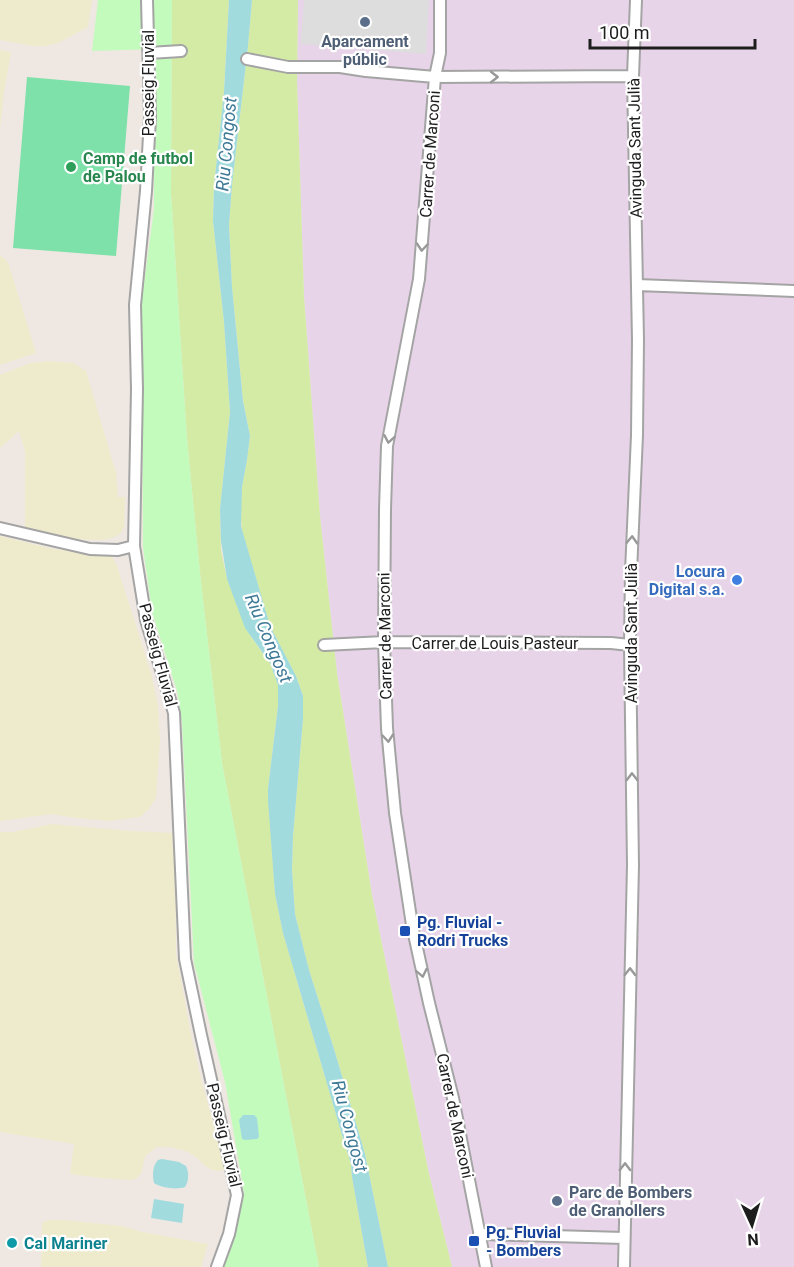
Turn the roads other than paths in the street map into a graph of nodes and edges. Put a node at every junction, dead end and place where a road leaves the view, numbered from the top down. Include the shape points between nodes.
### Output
1 (147, 0) edge
2 (440, 0) edge
3 (636, 0) edge
4 (181, 51) dead end
5 (149, 53) junction
6 (247, 59) dead end
7 (633, 76) junction
8 (435, 77) junction
9 (637, 285) junction
10 (794, 291) edge
11 (0, 528) edge
12 (134, 546) junction
13 (384, 642) junction
14 (324, 645) dead end
15 (630, 645) junction
16 (479, 1234) junction
17 (624, 1238) junction
18 (217, 1267) edge
19 (486, 1267) edge
20 (624, 1267) edge

1 - 5 street, Passeig Fluvial
2 - 8 street, Carrer de Marconi via 440,53
3 - 7 street, Avinguda Sant Julià
4 - 5 street
5 - 12 street, Passeig Fluvial via 146,191 135,305
6 - 8 street via 288,67 340,67
8 -> 7 street
7 - 9 street, Avinguda Sant Julià
8 -> 13 street, Carrer de Marconi via 419,279 387,446
9 - 10 street
15 -> 9 street, Avinguda Sant Julià
11 - 12 street via 90,549
12 - 18 street, Passeig Fluvial via 146,620 174,713 185,958 237,1195
13 - 14 street, Carrer de Louis Pasteur
13 - 15 street, Carrer de Louis Pasteur
13 -> 16 street, Carrer de Marconi via 387,728 408,903 453,1098
17 -> 15 street, Avinguda Sant Julià via 633,865
16 - 17 street
16 - 19 street, Carrer de Marconi
17 - 20 street, Avinguda Sant Julià

